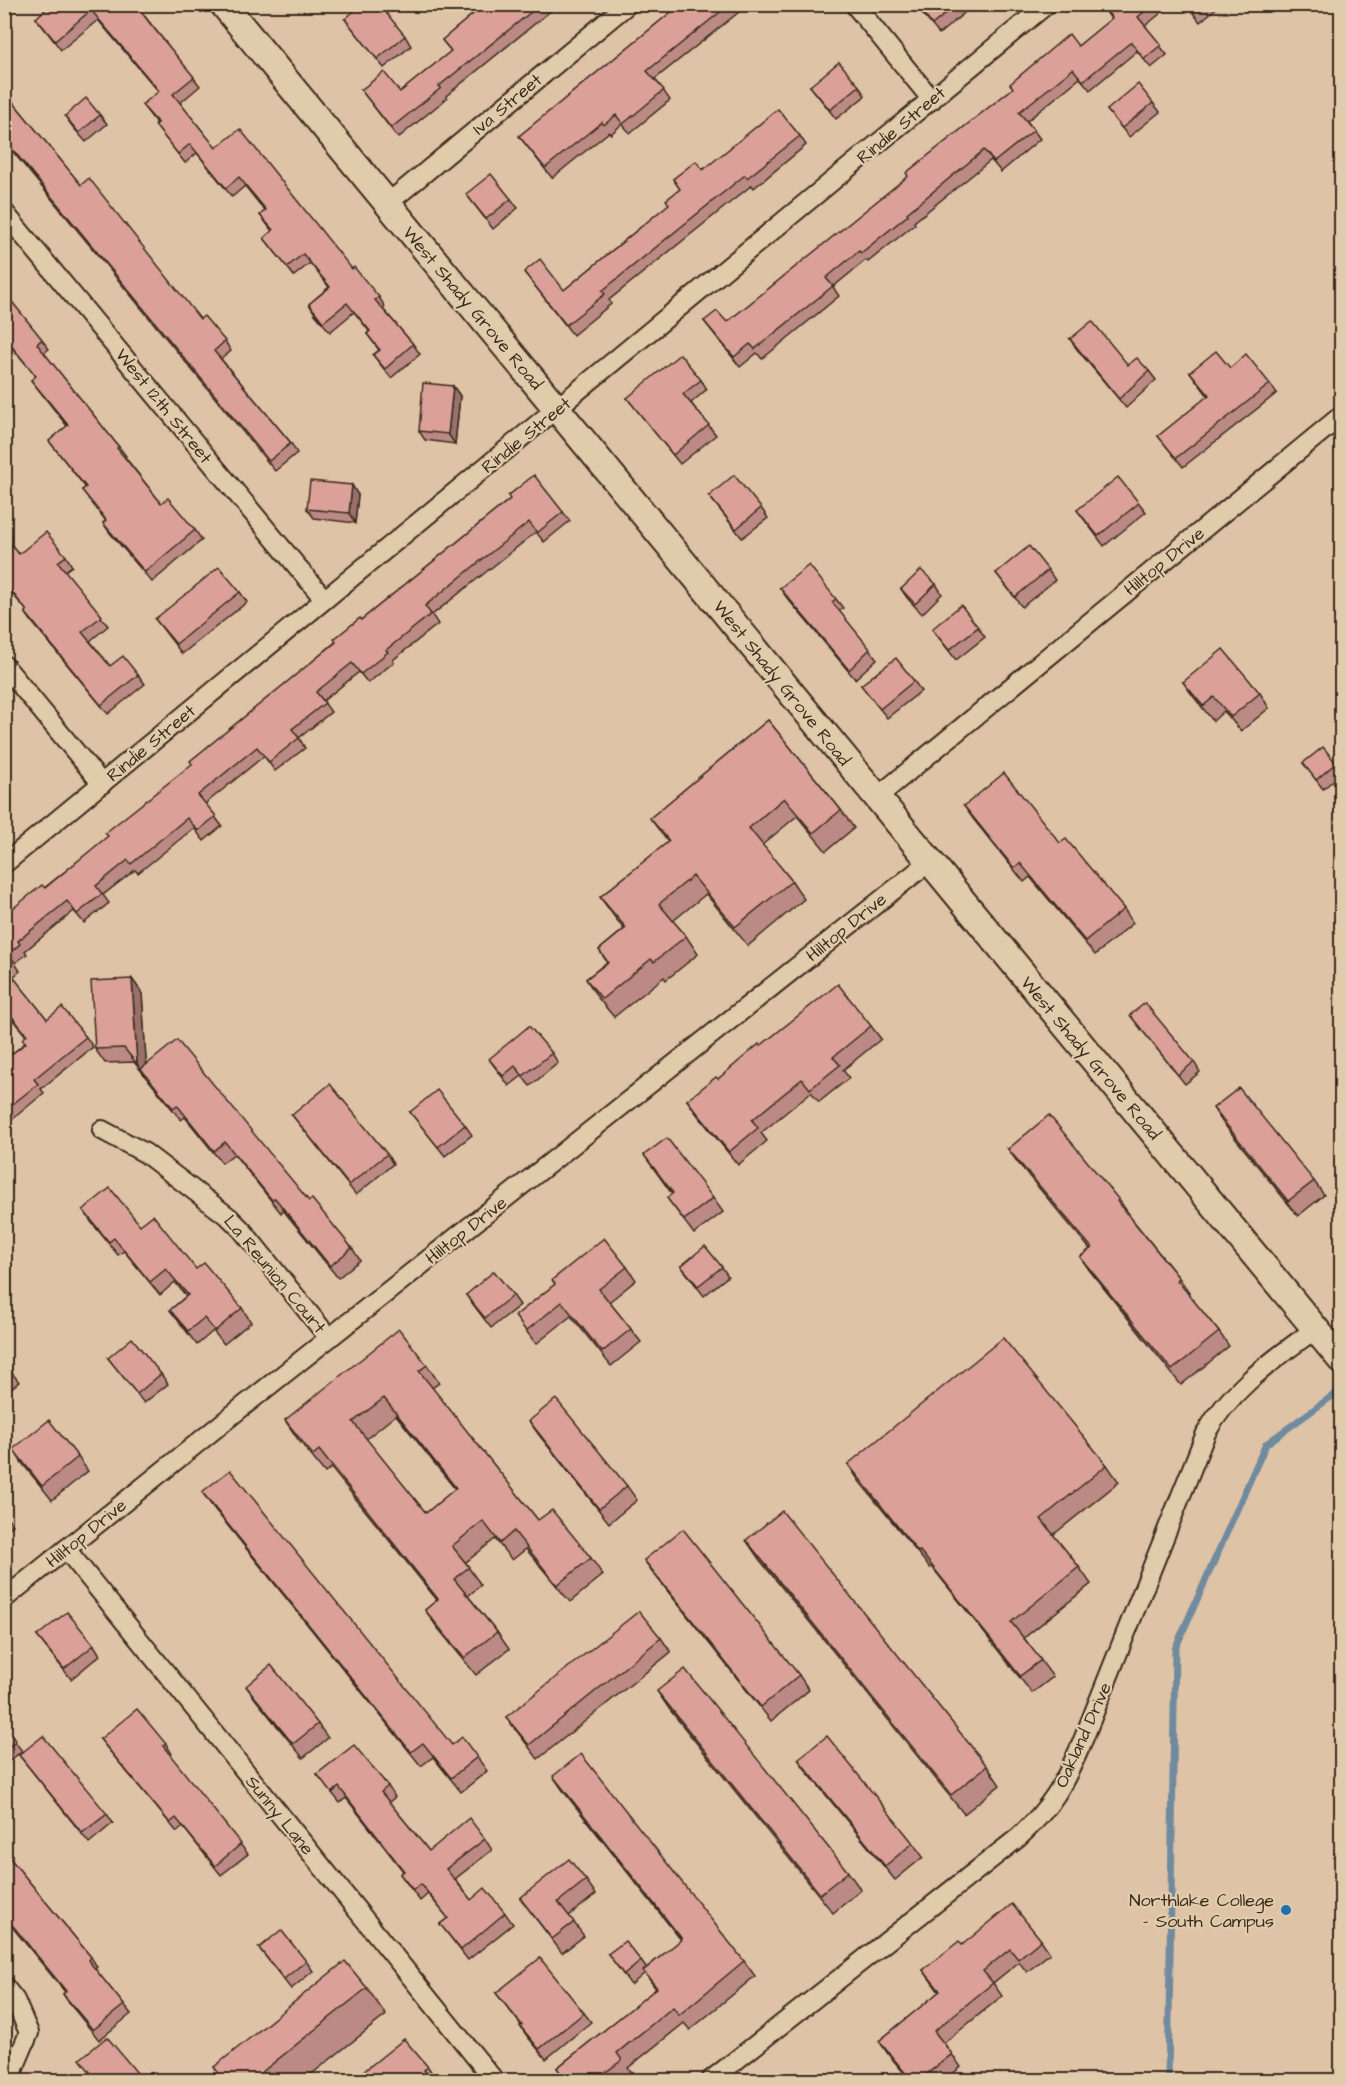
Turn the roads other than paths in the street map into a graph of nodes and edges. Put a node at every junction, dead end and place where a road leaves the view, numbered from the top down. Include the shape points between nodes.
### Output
1 (223, 4) edge
2 (628, 4) edge
3 (854, 4) edge
4 (1047, 4) edge
5 (932, 99) junction
6 (387, 204) junction
7 (4, 212) edge
8 (557, 409) junction
9 (1341, 416) edge
10 (324, 599) junction
11 (4, 665) edge
12 (102, 784) junction
13 (876, 798) junction
14 (929, 862) junction
15 (4, 864) edge
16 (102, 1130) dead end
17 (1315, 1329) junction
18 (329, 1338) junction
19 (1340, 1359) edge
20 (66, 1549) junction
21 (4, 1599) edge
22 (4, 1986) edge
23 (9, 2080) edge
24 (494, 2080) edge
25 (711, 2080) edge

1 - 6 main road, West Shady Grove Road
2 - 6 street, Iva Street
3 - 5 street
4 - 5 street, Rindie Street
5 - 8 street, Rindie Street
6 - 8 main road, West Shady Grove Road
7 - 10 street, West 12th Street
8 - 10 street, Rindie Street
8 - 13 main road, West Shady Grove Road
9 - 13 street, Hilltop Drive
10 - 12 street, Rindie Street
11 - 12 street
12 - 15 street, Rindie Street
13 - 14 main road, West Shady Grove Road
14 - 17 main road, West Shady Grove Road
14 - 18 street, Hilltop Drive
16 - 18 street, La Reunion Court via 145,1153 230,1218
17 - 19 main road, West Shady Grove Road
17 - 25 street, Oakland Drive via 1238,1391 1216,1415 1081,1745 1046,1810 1019,1837
18 - 20 street, Hilltop Drive
20 - 21 street, Hilltop Drive
20 - 24 street, Sunny Lane
22 - 23 street via 29,2032

